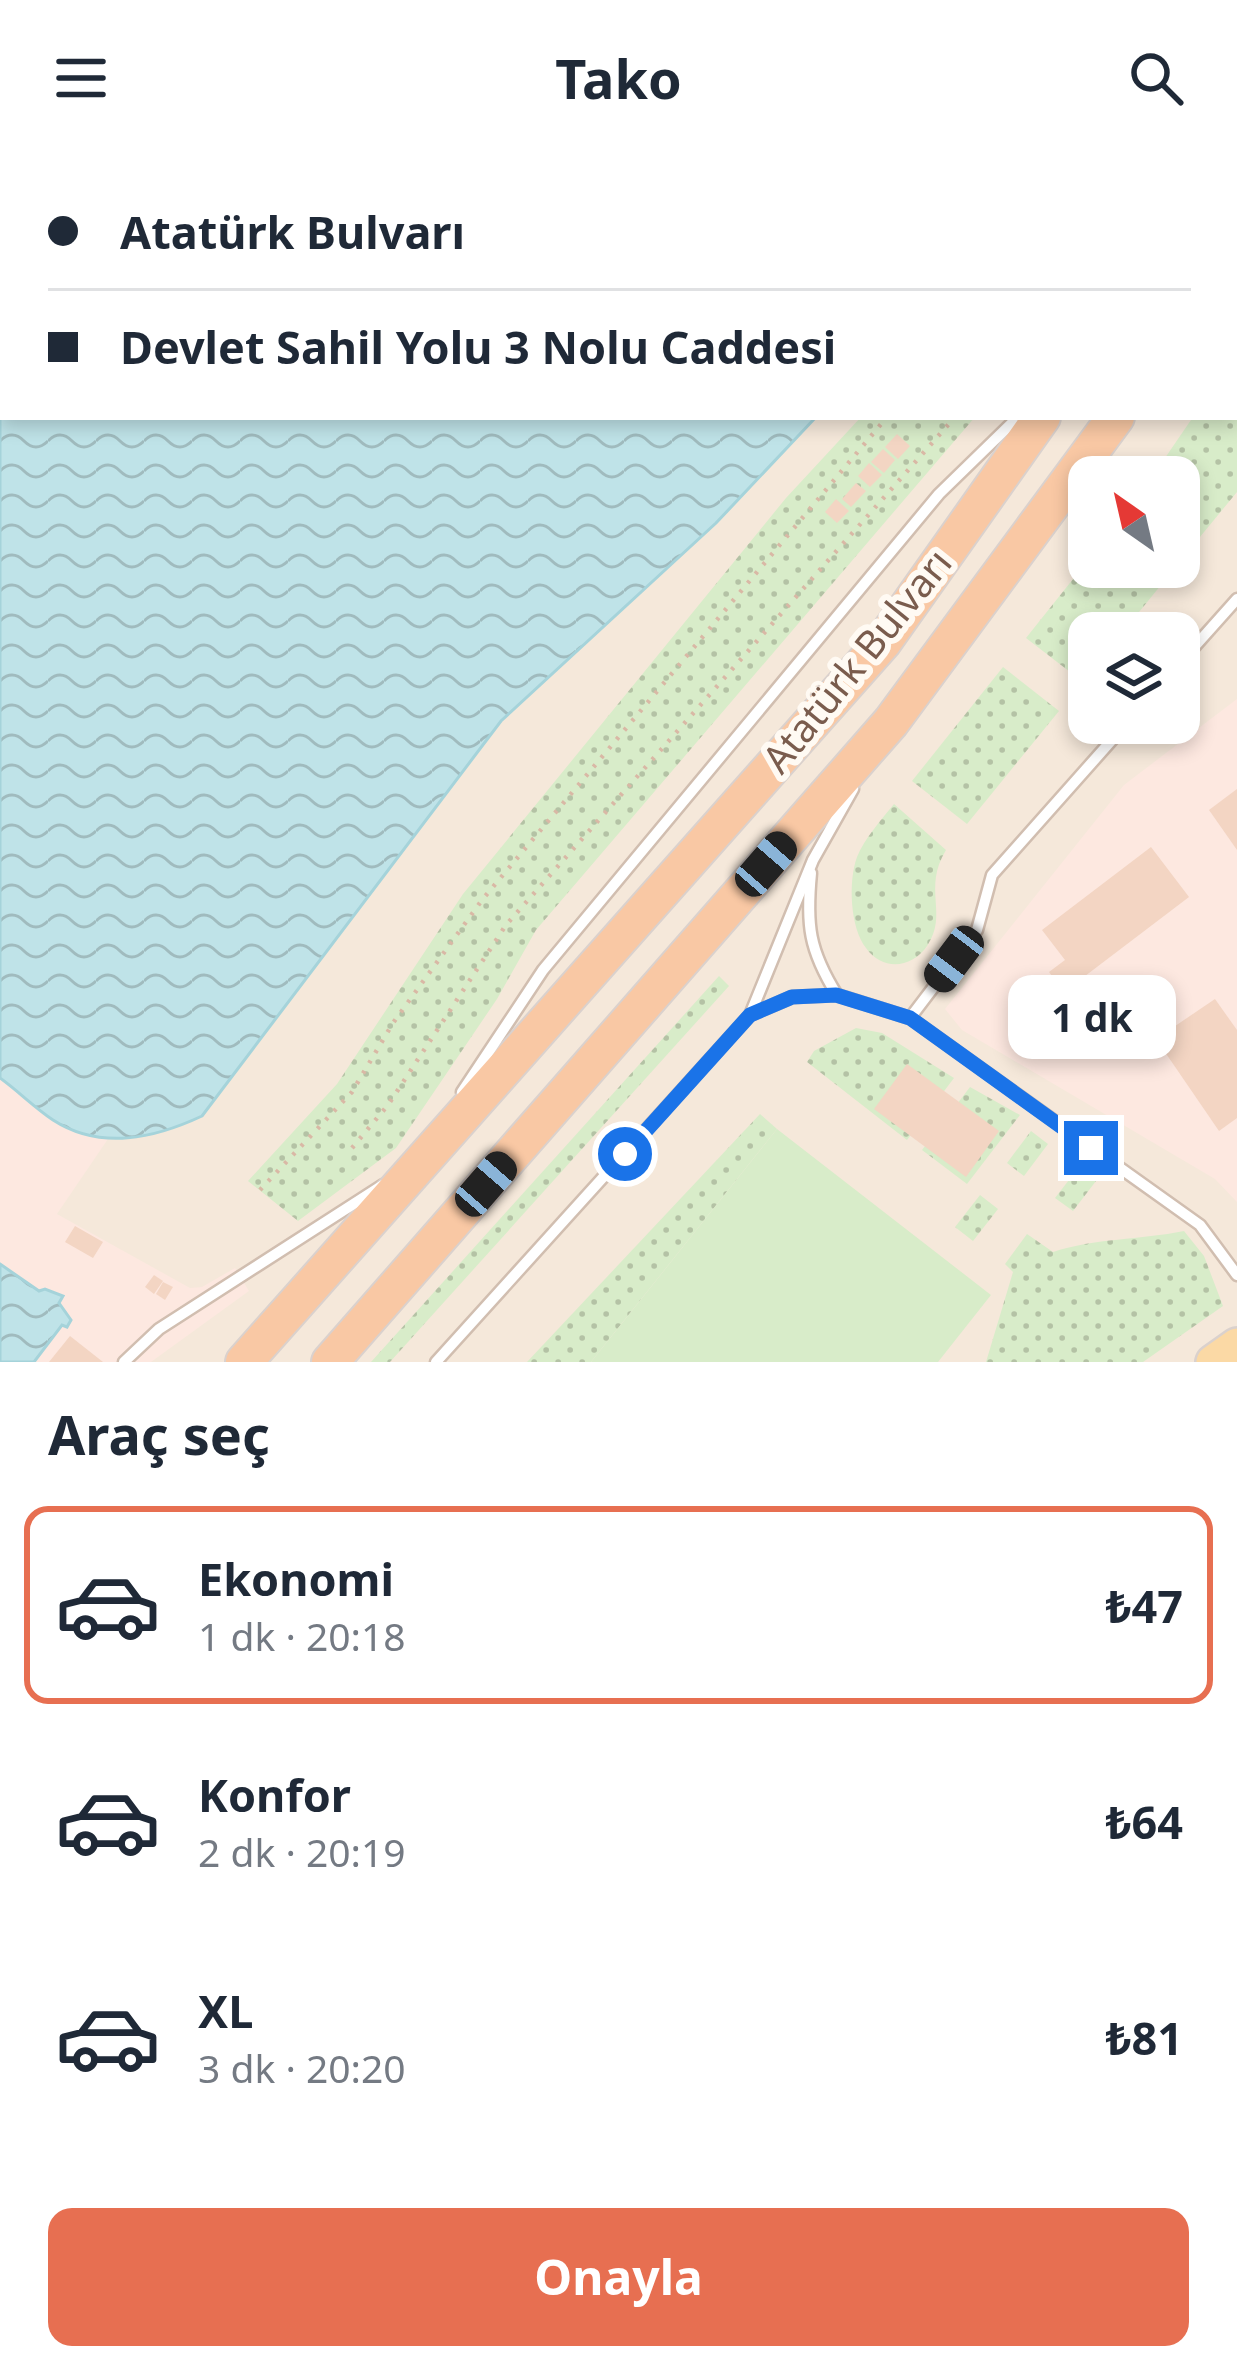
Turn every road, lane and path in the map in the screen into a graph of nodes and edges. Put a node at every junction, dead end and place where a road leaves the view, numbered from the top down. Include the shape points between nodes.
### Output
1 (884, 420) edge
2 (952, 420) edge
3 (1015, 420) edge
4 (1040, 420) edge
5 (1114, 420) edge
6 (1237, 599) edge
7 (1200, 640) edge
8 (891, 722) junction
9 (1108, 744) edge
10 (813, 860) junction
11 (836, 995) junction
12 (750, 1015) junction
13 (910, 1018) junction
14 (352, 1148) dead end
15 (422, 1165) junction
16 (260, 1190) dead end
17 (1237, 1275) edge
18 (1237, 1345) edge
19 (124, 1362) edge
20 (244, 1362) edge
21 (330, 1362) edge
22 (436, 1362) edge
23 (1213, 1362) edge

1 - 16 path via 482,900 352,1092
2 - 14 path via 506,925
3 - 15 lane, Atatürk Bulvarı via 939,494 543,970
4 - 15 highway, Atatürk Bulvarı via 883,642
5 - 8 highway, Atatürk Bulvarı
6 - 7 lane
8 - 10 lane, Atatürk Bulvarı
8 - 21 highway, Atatürk Bulvarı
9 - 13 lane via 992,874 976,930
10 - 11 lane, Atatürk Bulvarı via 807,916 815,961
10 - 12 lane, Atatürk Bulvarı
11 - 12 lane, Atatürk Bulvarı via 792,997
11 - 13 lane
12 - 22 lane, Atatürk Bulvarı
13 - 17 lane via 1200,1225
15 - 19 lane, Atatürk Bulvarı via 159,1328
15 - 20 highway, Atatürk Bulvarı
18 - 23 main road

